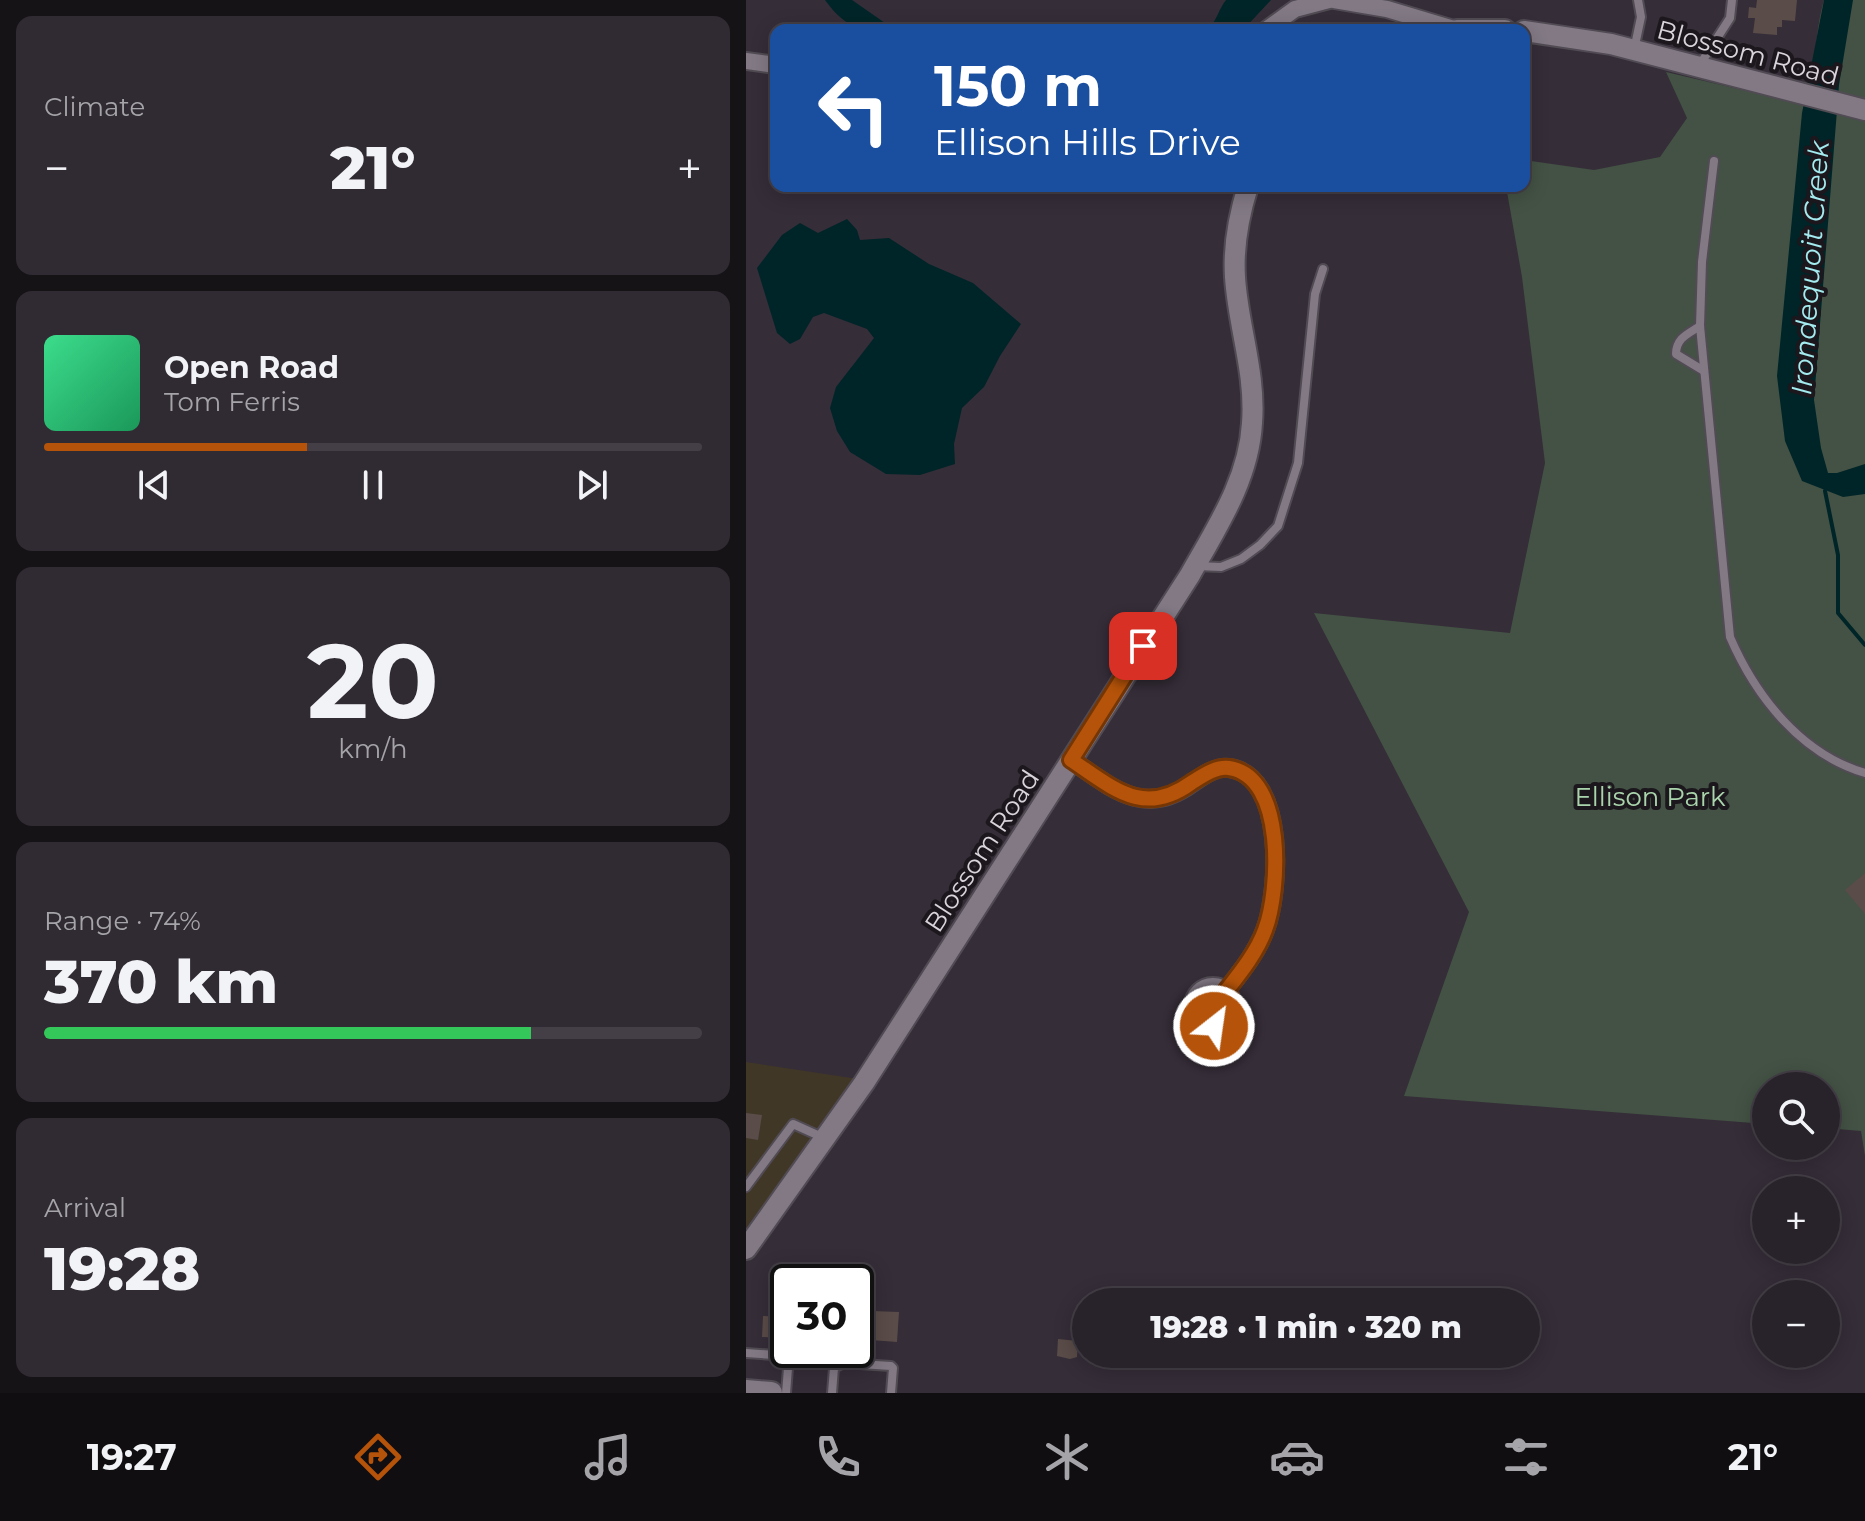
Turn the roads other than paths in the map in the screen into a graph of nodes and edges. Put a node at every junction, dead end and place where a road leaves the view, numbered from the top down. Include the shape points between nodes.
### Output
1 (1332, 0) edge
2 (1638, 0) edge
3 (1732, 0) edge
4 (1274, 24) edge
5 (1437, 24) edge
6 (1530, 32) edge
7 (1634, 50) junction
8 (746, 61) edge
9 (770, 64) edge
10 (1698, 66) junction
11 (1865, 110) edge
12 (1714, 161) dead end
13 (1246, 192) edge
14 (1323, 269) dead end
15 (1700, 326) junction
16 (1704, 371) junction
17 (1195, 566) junction
18 (1071, 760) junction
19 (1865, 773) edge
20 (1226, 991) dead end
21 (825, 1138) junction
22 (746, 1171) edge
23 (756, 1173) junction
24 (746, 1187) edge
25 (747, 1247) edge
26 (746, 1353) edge
27 (747, 1391) edge
28 (771, 1393) edge
29 (786, 1393) edge
30 (832, 1393) edge
31 (891, 1393) edge

1 - 4 street via 1295,9
1 - 5 street
2 - 7 lane via 1641,17
3 - 10 lane via 1730,18
6 - 7 street, Blossom Road
7 - 10 street, Blossom Road
8 - 9 street
10 - 11 street, Blossom Road
12 - 15 lane
13 - 17 street, Blossom Road via 1239,215 1235,277 1251,383 1250,438 1241,479
14 - 17 lane via 1315,294 1298,463 1278,526 1241,559 1221,567
15 - 16 lane
15 - 16 lane via 1681,338 1676,354
16 - 19 lane via 1730,637 1760,693 1786,723 1822,754
17 - 18 street, Blossom Road
18 - 20 street via 1132,798 1167,797 1214,770 1228,768 1253,779 1263,793 1276,863 1272,907 1256,950
18 - 21 street, Blossom Road
21 - 23 lane via 793,1124
21 - 25 street, Blossom Road
22 - 23 lane
23 - 24 lane
26 - 29 lane via 789,1356
27 - 28 main road
30 - 31 lane via 834,1368 844,1363 891,1366

